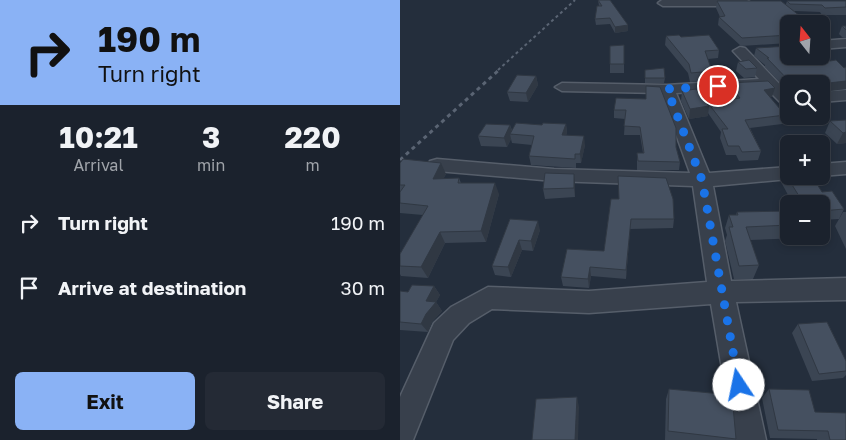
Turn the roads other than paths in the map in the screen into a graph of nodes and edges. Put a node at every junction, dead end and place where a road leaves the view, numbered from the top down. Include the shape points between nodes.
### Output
1 (716, 2) edge
2 (663, 3) dead end
3 (760, 3) edge
4 (846, 43) edge
5 (830, 44) edge
6 (760, 50) edge
7 (770, 83) junction
8 (562, 87) dead end
9 (667, 89) junction
10 (780, 94) edge
11 (846, 95) edge
12 (830, 96) edge
13 (438, 165) edge
14 (830, 170) edge
15 (845, 170) edge
16 (780, 174) edge
17 (702, 180) junction
18 (846, 289) edge
19 (721, 292) junction
20 (400, 433) edge
21 (750, 440) edge

1 - 2 street
1 - 3 street
4 - 5 street
6 - 7 street via 740,51
7 - 9 street
7 - 10 street
8 - 9 street
9 - 17 street
11 - 12 street
13 - 17 street via 554,175
14 - 15 street
16 - 17 street
17 - 19 street
18 - 19 street
19 - 20 street via 589,302 488,298 460,315 443,332
19 - 21 street

